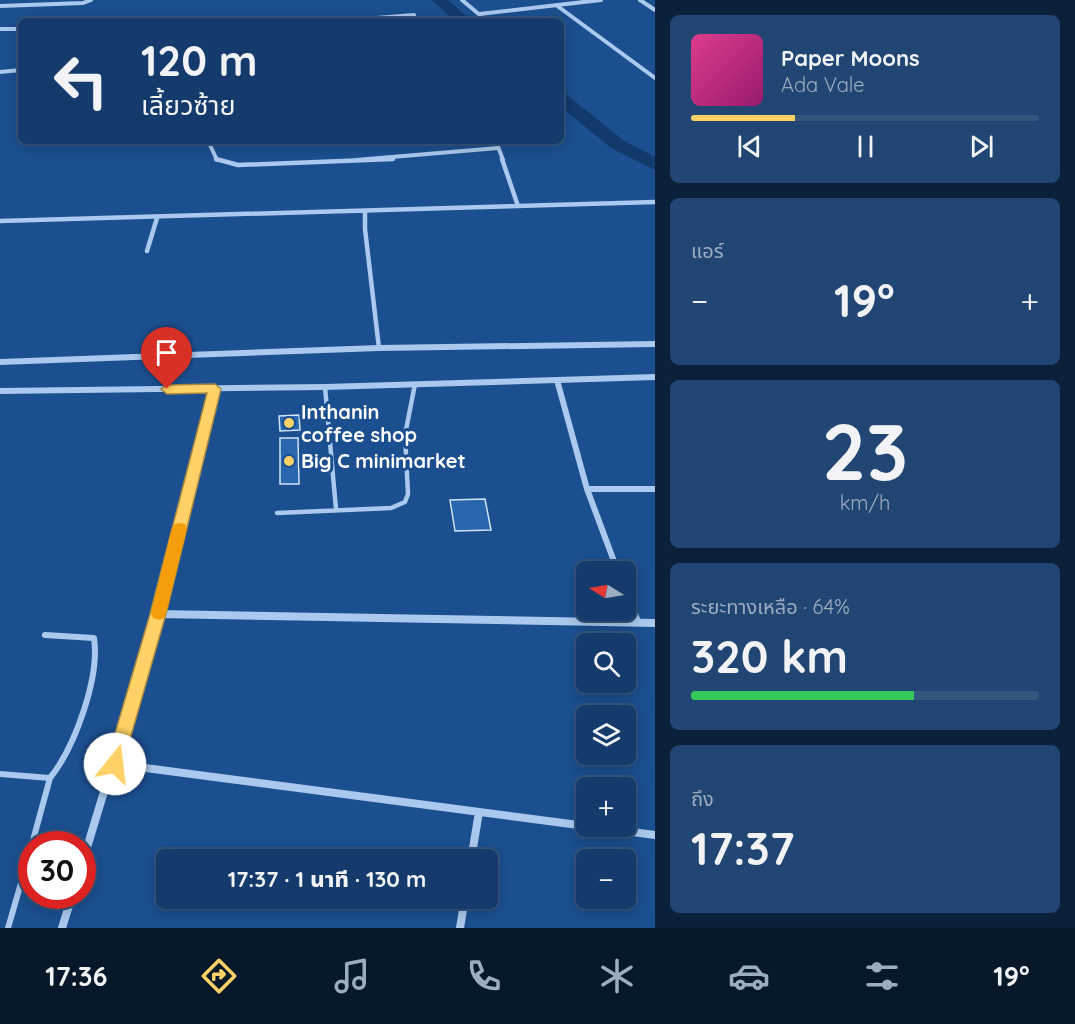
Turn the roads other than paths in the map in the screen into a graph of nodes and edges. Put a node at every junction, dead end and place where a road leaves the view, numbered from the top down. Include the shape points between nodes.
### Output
1 (91, 0) edge
2 (462, 0) edge
3 (544, 0) edge
4 (601, 0) edge
5 (640, 0) edge
6 (556, 5) junction
7 (0, 6) edge
8 (550, 6) junction
9 (655, 10) edge
10 (479, 14) junction
11 (414, 15) dead end
12 (376, 18) edge
13 (484, 18) edge
14 (18, 28) edge
15 (0, 29) edge
16 (18, 70) edge
17 (0, 72) edge
18 (655, 78) edge
19 (209, 144) edge
20 (497, 144) edge
21 (498, 148) junction
22 (655, 202) edge
23 (518, 206) junction
24 (365, 211) junction
25 (157, 218) junction
26 (0, 221) edge
27 (147, 251) dead end
28 (655, 344) edge
29 (379, 348) junction
30 (0, 362) edge
31 (655, 377) edge
32 (557, 380) junction
33 (415, 384) junction
34 (325, 387) junction
35 (215, 389) junction
36 (0, 391) edge
37 (587, 489) junction
38 (655, 489) edge
39 (336, 509) junction
40 (277, 513) dead end
41 (614, 561) edge
42 (158, 614) junction
43 (637, 622) joint
44 (655, 623) edge
45 (45, 634) dead end
46 (115, 764) junction
47 (0, 774) edge
48 (50, 778) junction
49 (479, 812) junction
50 (576, 825) edge
51 (36, 831) edge
52 (93, 831) edge
53 (636, 832) edge
54 (655, 835) edge
55 (473, 849) edge
56 (18, 893) edge
57 (68, 909) edge
58 (463, 909) edge
59 (8, 928) edge
60 (62, 928) edge
61 (460, 928) edge

1 - 7 street
2 - 10 street
3 - 8 street
4 - 6 street
5 - 9 street
6 - 8 street
6 - 18 street
8 - 10 street
10 - 13 street
11 - 12 street
14 - 15 street
16 - 17 street
19 - 21 street via 217,161 238,165 392,159
20 - 21 street
21 - 23 street
22 - 23 street
23 - 24 street
24 - 25 street
24 - 29 street
25 - 26 street
25 - 27 street
28 - 29 street
29 - 30 street
31 - 32 street
32 - 33 street
32 - 37 street
33 - 34 street
33 - 39 lane via 405,435 405,502 391,508
34 - 35 street
34 - 39 lane
35 - 36 street
35 - 42 street
37 - 38 street
37 - 41 street
39 - 40 lane
42 - 43 street
42 - 46 street
43 - 44 street
45 - 48 lane via 94,638 97,644 75,737 58,772
46 - 49 street
46 - 52 street
47 - 48 lane
48 - 51 lane
49 - 50 street
49 - 55 street
53 - 54 street
56 - 59 lane
57 - 60 street
58 - 61 street

